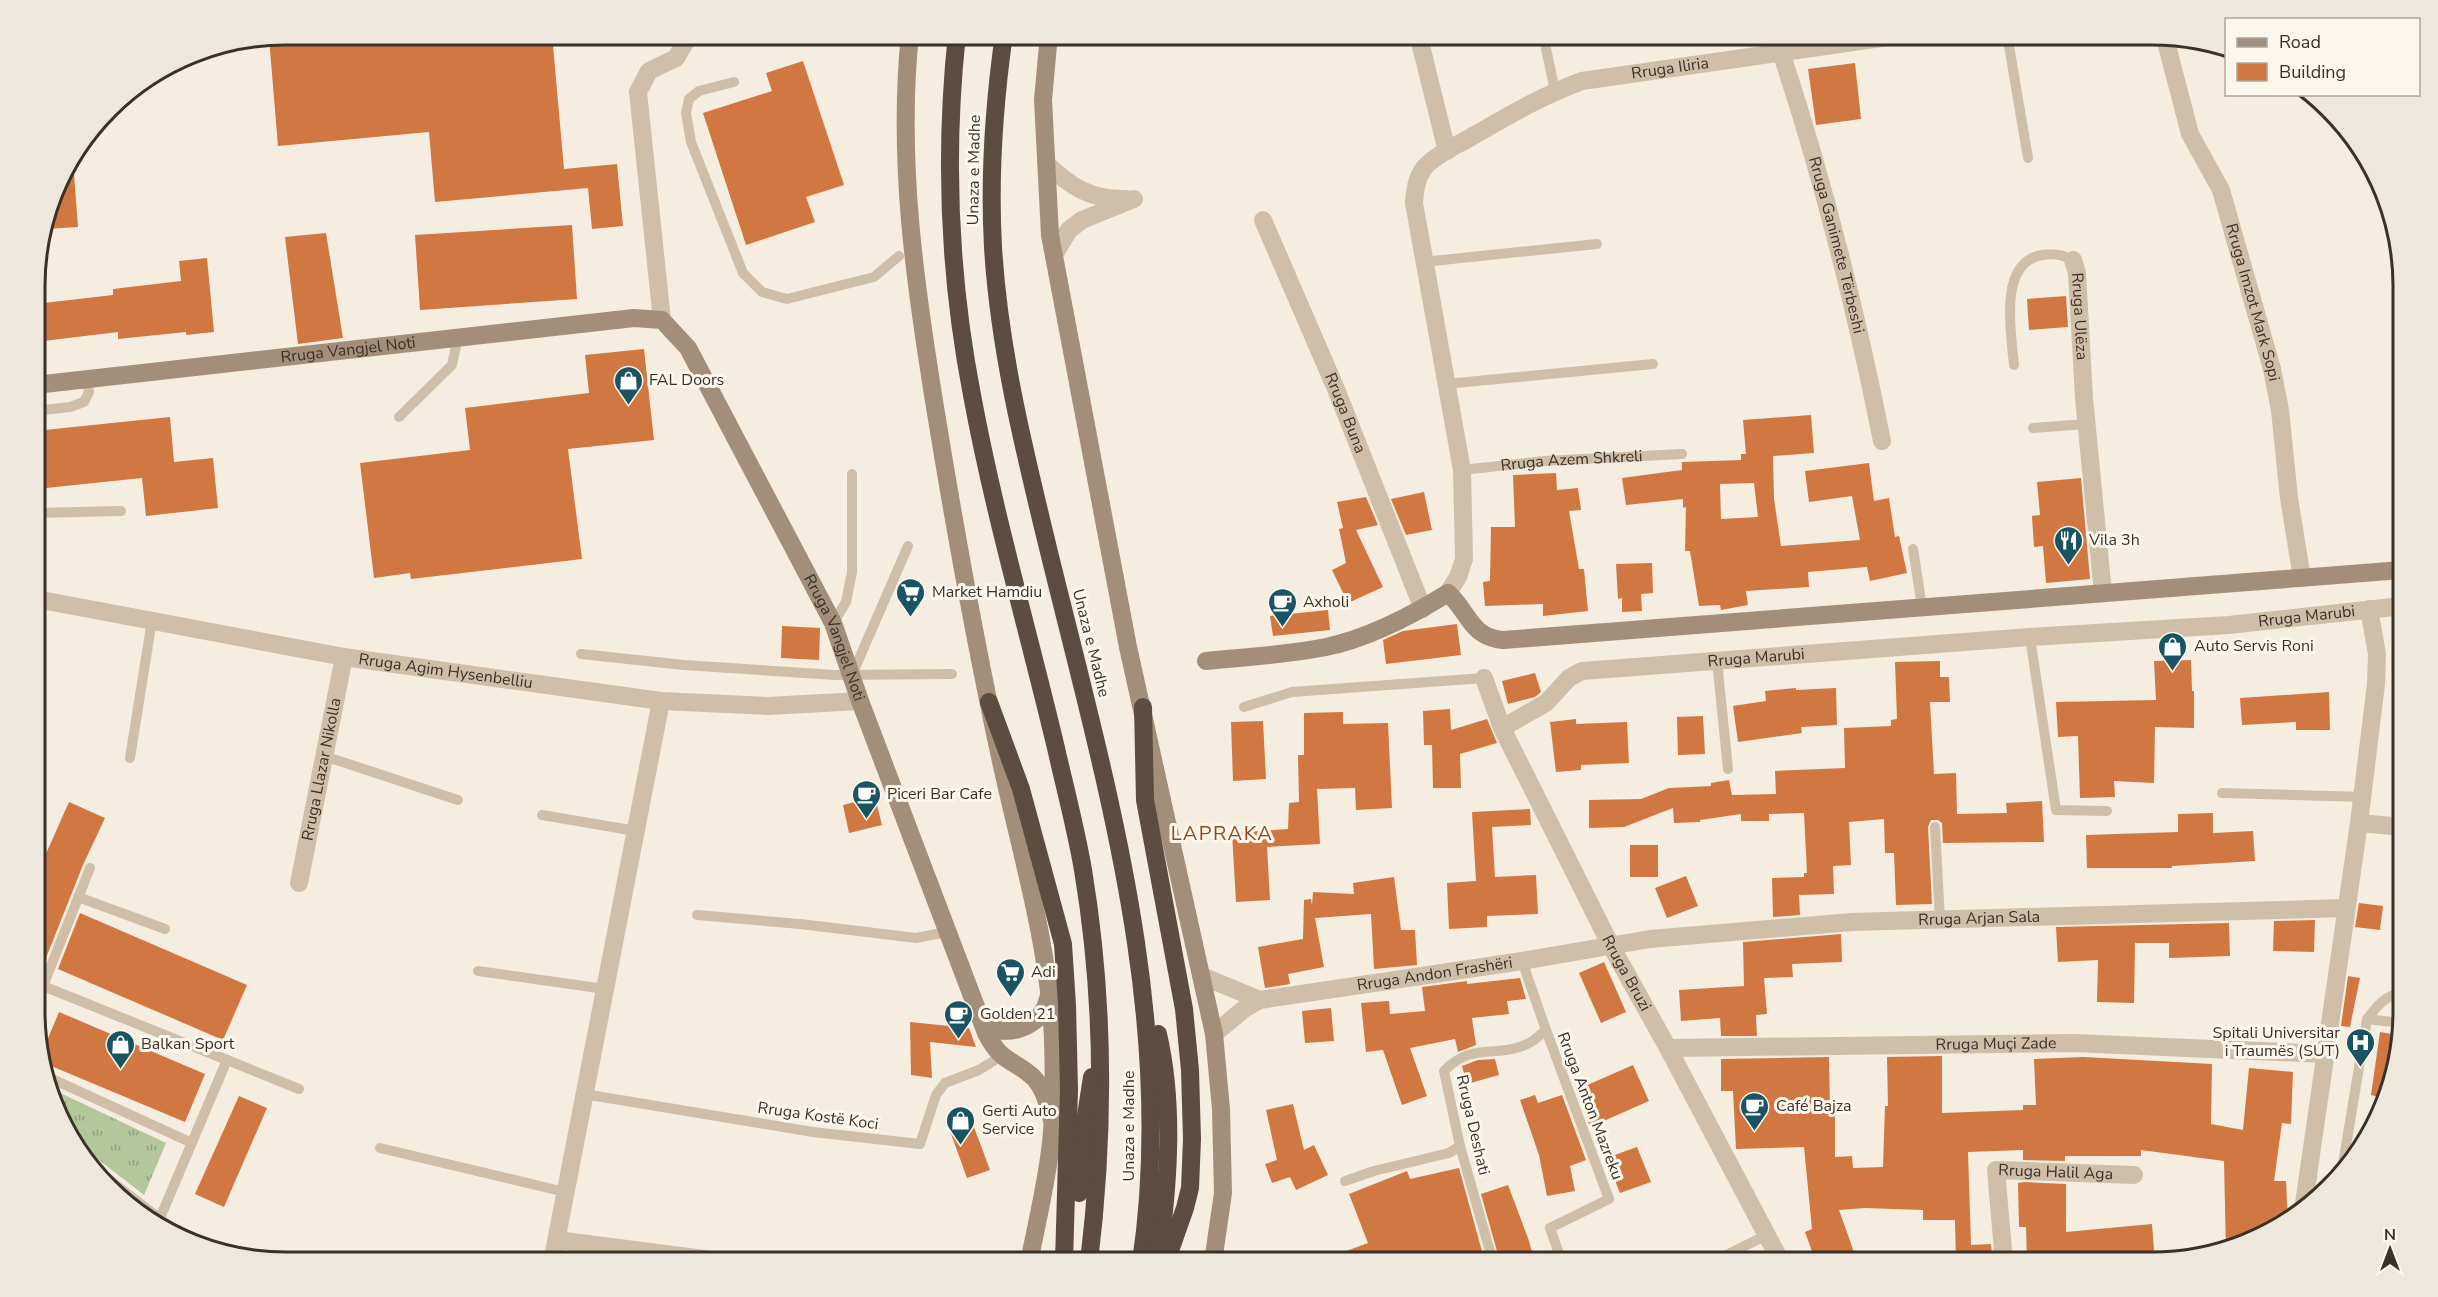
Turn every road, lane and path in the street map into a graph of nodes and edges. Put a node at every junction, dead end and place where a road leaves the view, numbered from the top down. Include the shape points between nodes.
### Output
1 (684, 45) edge
2 (909, 45) edge
3 (956, 45) edge
4 (1003, 45) edge
5 (1048, 45) edge
6 (1421, 45) edge
7 (1545, 45) edge
8 (1831, 45) edge
9 (2009, 45) edge
10 (2167, 46) edge
11 (1781, 52) junction
12 (734, 82) dead end
13 (1555, 91) junction
14 (1447, 151) junction
15 (2028, 158) dead end
16 (1046, 163) junction
17 (1263, 220) dead end
18 (1597, 244) dead end
19 (1054, 255) junction
20 (899, 256) dead end
21 (2073, 260) joint
22 (1423, 262) junction
23 (662, 320) junction
24 (458, 337) junction
25 (1653, 364) dead end
26 (2014, 365) dead end
27 (86, 379) junction
28 (45, 384) edge
29 (1446, 384) junction
30 (45, 410) edge
31 (399, 417) dead end
32 (2086, 424) junction
33 (2033, 428) dead end
34 (1882, 441) dead end
35 (1682, 454) dead end
36 (1462, 470) junction
37 (852, 474) dead end
38 (121, 511) dead end
39 (45, 513) edge
40 (908, 546) dead end
41 (1913, 549) dead end
42 (2393, 571) edge
43 (2302, 578) junction
44 (1448, 593) junction
45 (2103, 593) junction
46 (45, 601) edge
47 (1922, 607) junction
48 (2393, 607) edge
49 (1423, 609) junction
50 (2369, 609) junction
51 (152, 620) junction
52 (833, 623) junction
53 (2031, 637) junction
54 (581, 654) dead end
55 (344, 657) junction
56 (1206, 661) dead end
57 (1717, 661) junction
58 (952, 674) dead end
59 (852, 675) junction
60 (1484, 678) joint
61 (661, 701) junction
62 (860, 701) junction
63 (989, 702) junction
64 (1143, 707) junction
65 (1244, 707) dead end
66 (1502, 728) junction
67 (324, 756) junction
68 (130, 758) dead end
69 (1728, 769) dead end
70 (2222, 792) dead end
71 (2363, 797) junction
72 (458, 800) dead end
73 (2108, 811) dead end
74 (542, 815) dead end
75 (2359, 823) junction
76 (2393, 826) edge
77 (1935, 827) dead end
78 (636, 831) junction
79 (90, 868) dead end
80 (298, 883) dead end
81 (78, 897) junction
82 (2346, 908) junction
83 (697, 915) dead end
84 (1940, 920) junction
85 (165, 928) dead end
86 (947, 932) junction
87 (1611, 946) junction
88 (1522, 961) junction
89 (478, 971) dead end
90 (1202, 976) junction
91 (45, 981) edge
92 (45, 987) edge
93 (605, 989) junction
94 (1143, 990) junction
95 (2393, 994) edge
96 (1049, 997) junction
97 (1260, 1000) junction
98 (2367, 1019) junction
99 (2392, 1022) edge
100 (984, 1027) junction
101 (1546, 1030) junction
102 (1214, 1034) junction
103 (1668, 1048) junction
104 (1101, 1050) junction
105 (2325, 1054) junction
106 (1001, 1056) junction
107 (227, 1060) junction
108 (56, 1081) edge
109 (298, 1089) dead end
110 (584, 1094) junction
111 (1052, 1120) junction
112 (192, 1143) junction
113 (1460, 1146) junction
114 (380, 1148) dead end
115 (2344, 1156) edge
116 (2134, 1175) dead end
117 (1345, 1181) dead end
118 (565, 1192) junction
119 (2305, 1197) edge
120 (161, 1217) edge
121 (1767, 1235) junction
122 (557, 1239) junction
123 (554, 1252) edge
124 (653, 1252) edge
125 (1031, 1252) edge
126 (1064, 1252) edge
127 (1072, 1252) edge
128 (1090, 1252) edge
129 (1142, 1252) edge
130 (1159, 1252) edge
131 (1170, 1252) edge
132 (1214, 1252) edge
133 (1490, 1252) edge
134 (1558, 1252) edge
135 (1732, 1252) edge
136 (1776, 1252) edge
137 (2003, 1252) edge

1 - 23 street via 676,58 649,71 638,92
2 - 63 main road via 906,170 917,296 954,524
3 - 104 highway, Unaza e Madhe via 949,166 958,303 971,392 995,504 1083,869
4 - 94 highway, Unaza e Madhe via 994,119 992,204 994,259 1011,388 1103,776
5 - 16 main road via 1043,100
6 - 14 street
7 - 13 lane
8 - 11 street, Rruga Iliria
9 - 15 lane
10 - 43 street, Rruga Imzot Mark Sopi via 2190,134 2221,190 2272,369
11 - 13 street, Rruga Iliria via 1582,81
11 - 34 street, Rruga Ganimete Tërbeshi via 1808,133
12 - 20 lane via 699,91 689,99 686,114 691,141 743,273 762,292 787,299 874,277
13 - 14 street, Rruga Iliria
14 - 22 street via 1425,167 1416,184 1414,203
16 - 19 main road
16 - 19 street via 1073,187 1091,196 1134,199 1082,220 1069,230
17 - 49 street, Rruga Buna via 1336,389
18 - 22 lane
19 - 64 main road via 1123,623
21 - 26 lane, Rruga Ulëza via 2049,254 2031,257 2020,267 2009,310
21 - 32 street, Rruga Ulëza
22 - 29 street
23 - 24 main road, Rruga Vangjel Noti via 634,318
23 - 52 main road, Rruga Vangjel Noti via 688,348
24 - 27 main road, Rruga Vangjel Noti
24 - 31 lane via 452,365
25 - 29 lane
27 - 28 main road, Rruga Vangjel Noti
27 - 30 lane via 89,392 84,402
29 - 36 street
32 - 33 lane
32 - 45 street, Rruga Ulëza
35 - 36 lane, Rruga Azem Shkreli via 1544,461
36 - 44 street via 1464,559
37 - 52 lane via 852,572 846,602
38 - 39 lane
40 - 59 lane
41 - 47 lane
42 - 43 main road
43 - 45 main road
44 - 47 main road via 1460,604 1473,627 1491,639 1503,640
44 - 49 main road
45 - 47 main road
46 - 51 street, Rruga Agim Hysenbelliu
48 - 50 street
49 - 56 main road via 1370,634 1328,647
50 - 53 street, Rruga Marubi via 2229,625
50 - 71 street, Rruga Marubi via 2377,654
51 - 55 street, Rruga Agim Hysenbelliu
51 - 68 lane
52 - 59 main road, Rruga Vangjel Noti
53 - 57 street, Rruga Marubi
53 - 73 lane via 2056,810
54 - 59 lane via 684,665
55 - 61 street, Rruga Agim Hysenbelliu
55 - 67 street, Rruga Llazar Nikolla
57 - 66 street, Rruga Marubi via 1582,671 1569,678 1546,703
57 - 69 lane
58 - 59 lane
59 - 62 main road, Rruga Vangjel Noti
60 - 65 lane via 1292,692
60 - 66 street, Rruga Bruzi
61 - 62 street, Rruga Agim Hysenbelliu via 768,706
61 - 78 street
62 - 86 main road, Rruga Vangjel Noti
63 - 96 main road via 1033,900
63 - 126 highway via 1022,789 1063,944 1069,1090
64 - 90 main road
64 - 131 highway via 1145,800 1185,1017 1190,1070 1190,1188
66 - 87 street, Rruga Bruzi
67 - 72 lane
67 - 80 street, Rruga Llazar Nikolla
70 - 71 lane
71 - 75 street, Rruga Marubi
74 - 78 lane
75 - 76 street
75 - 82 street, Rruga Marubi
77 - 84 lane
78 - 93 street
79 - 81 lane
81 - 85 lane
81 - 91 lane
82 - 84 street, Rruga Arjan Sala
82 - 105 street, Rruga Marubi
83 - 86 lane via 916,938
84 - 87 street, Rruga Arjan Sala via 1852,922 1650,939
86 - 100 main road, Rruga Vangjel Noti
87 - 88 street, Rruga Andon Frashëri
87 - 103 street, Rruga Bruzi
88 - 97 street, Rruga Andon Frashëri
88 - 101 lane
89 - 93 lane
90 - 97 street
90 - 102 main road
92 - 107 lane
93 - 110 street
94 - 129 highway, Unaza e Madhe via 1149,1045 1150,1140
94 - 130 highway via 1158,1035 1167,1095 1168,1147
95 - 98 lane via 2381,1001
96 - 100 main road via 1045,1012 1022,1028
96 - 111 main road
97 - 102 street, Rruga Andon Frashëri
98 - 99 lane
98 - 115 lane
100 - 106 main road
101 - 113 lane, Rruga Deshati via 1531,1043 1515,1048 1467,1054 1444,1071
101 - 134 lane, Rruga Anton Mazreku via 1609,1199 1550,1228
102 - 132 main road via 1223,1193
103 - 105 street, Rruga Muçi Zade via 2074,1043
103 - 121 street, Rruga Bruzi
104 - 127 highway via 1086,1113
104 - 128 highway, Unaza e Madhe via 1101,1128
105 - 119 street, Rruga Marubi
106 - 110 lane, Rruga Kostë Koci via 980,1070 945,1083 936,1095 920,1144 802,1130
106 - 111 main road via 1038,1084
107 - 109 lane
107 - 112 lane
108 - 112 lane
110 - 118 street
111 - 125 main road
112 - 120 lane
113 - 117 lane via 1449,1153
113 - 133 lane, Rruga Deshati
114 - 118 lane
116 - 137 street, Rruga Halil Aga via 1996,1170
118 - 122 street
121 - 135 lane
121 - 136 street, Rruga Bruzi
122 - 123 street
122 - 124 street

